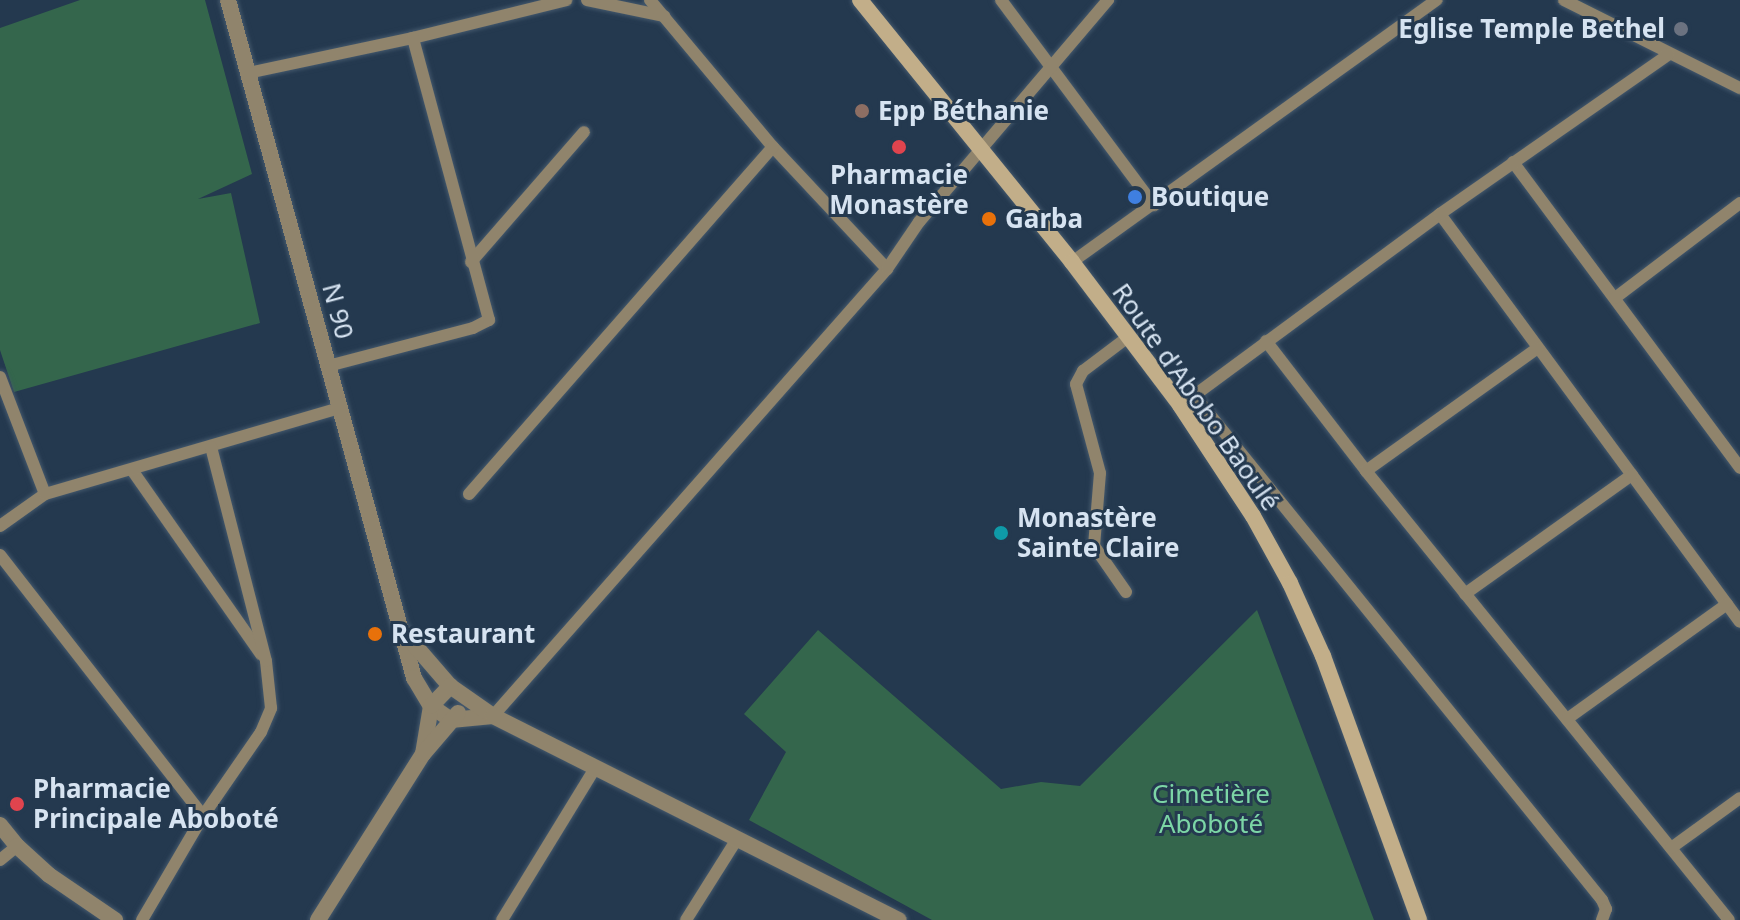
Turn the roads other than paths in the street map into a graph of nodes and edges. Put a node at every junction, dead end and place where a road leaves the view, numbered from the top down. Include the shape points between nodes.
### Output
1 (228, 0) edge
2 (566, 0) edge
3 (587, 0) edge
4 (650, 0) edge
5 (860, 0) edge
6 (1001, 0) edge
7 (1108, 0) edge
8 (1437, 0) edge
9 (1564, 0) edge
10 (664, 16) junction
11 (413, 38) junction
12 (1669, 54) junction
13 (1049, 66) junction
14 (248, 73) junction
15 (1740, 88) edge
16 (584, 132) dead end
17 (773, 147) junction
18 (981, 151) junction
19 (1513, 162) junction
20 (1740, 204) edge
21 (1154, 205) junction
22 (1440, 214) junction
23 (471, 262) junction
24 (1072, 262) junction
25 (887, 269) junction
26 (1615, 298) junction
27 (1128, 337) junction
28 (1266, 341) junction
29 (1538, 348) junction
30 (328, 366) junction
31 (0, 377) edge
32 (1194, 395) junction
33 (1180, 405) junction
34 (340, 408) junction
35 (211, 447) junction
36 (1740, 468) edge
37 (132, 470) junction
38 (1366, 471) junction
39 (1632, 475) junction
40 (45, 494) junction
41 (469, 494) dead end
42 (0, 526) edge
43 (0, 555) edge
44 (1126, 592) dead end
45 (1465, 594) junction
46 (1727, 604) junction
47 (1740, 622) edge
48 (404, 633) junction
49 (266, 661) junction
50 (450, 686) junction
51 (464, 698) junction
52 (431, 706) junction
53 (493, 716) junction
54 (1567, 719) junction
55 (451, 720) junction
56 (423, 754) junction
57 (595, 768) junction
58 (1740, 798) edge
59 (203, 816) junction
60 (0, 825) edge
61 (737, 839) junction
62 (17, 846) junction
63 (1671, 848) junction
64 (0, 860) edge
65 (873, 914) edge
66 (115, 920) edge
67 (142, 920) edge
68 (318, 920) edge
69 (502, 920) edge
70 (686, 920) edge
71 (899, 920) edge
72 (1419, 920) edge
73 (1602, 920) edge
74 (1729, 920) edge

1 - 14 street, N 90
2 - 11 street
3 - 10 street
4 - 10 street
5 - 18 main road, Route d'Abobo Baoulé
6 - 13 street
7 - 13 street
8 - 21 street
9 - 12 street
10 - 17 street
11 - 14 street
11 - 23 street
12 - 15 street
12 - 19 street
13 - 18 street
13 - 21 street
14 - 30 street, N 90
16 - 23 street
17 - 25 street
17 - 41 street
18 - 24 main road, Route d'Abobo Baoulé
18 - 25 street via 919,222
19 - 22 street
19 - 26 street
20 - 26 street
21 - 24 street
22 - 28 street
22 - 29 street
23 - 30 street via 489,320
24 - 27 main road, Route d'Abobo Baoulé
25 - 53 street
26 - 36 street
27 - 33 main road, Route d'Abobo Baoulé
27 - 44 street via 1083,371 1076,384 1100,473 1094,546
28 - 32 street
28 - 38 street
29 - 38 street
29 - 39 street
30 - 34 street, N 90
31 - 40 street
32 - 33 street
32 - 73 street via 1602,900
33 - 72 main road, Route d'Abobo Baoulé via 1290,583 1323,656
34 - 35 street
34 - 48 street, N 90
35 - 37 street
35 - 49 street
37 - 40 street
37 - 49 street
38 - 45 street
39 - 45 street
39 - 46 street
40 - 42 street
43 - 59 street
45 - 54 street
46 - 47 street
46 - 54 street
48 - 50 street, N 90
48 - 52 street, N 90 via 414,678
49 - 59 street via 271,708 261,732
50 - 51 street, N 90
50 - 52 street
51 - 53 street, N 90
51 - 55 street
52 - 55 street, N 90
52 - 56 street
53 - 55 street
53 - 57 street, N 90
54 - 63 street
55 - 56 street
56 - 68 street
57 - 61 street, N 90
57 - 69 street
58 - 63 street
59 - 67 street
60 - 62 street
61 - 65 street, N 90
61 - 70 street
62 - 64 street
62 - 66 street
63 - 74 street
65 - 71 street, N 90

